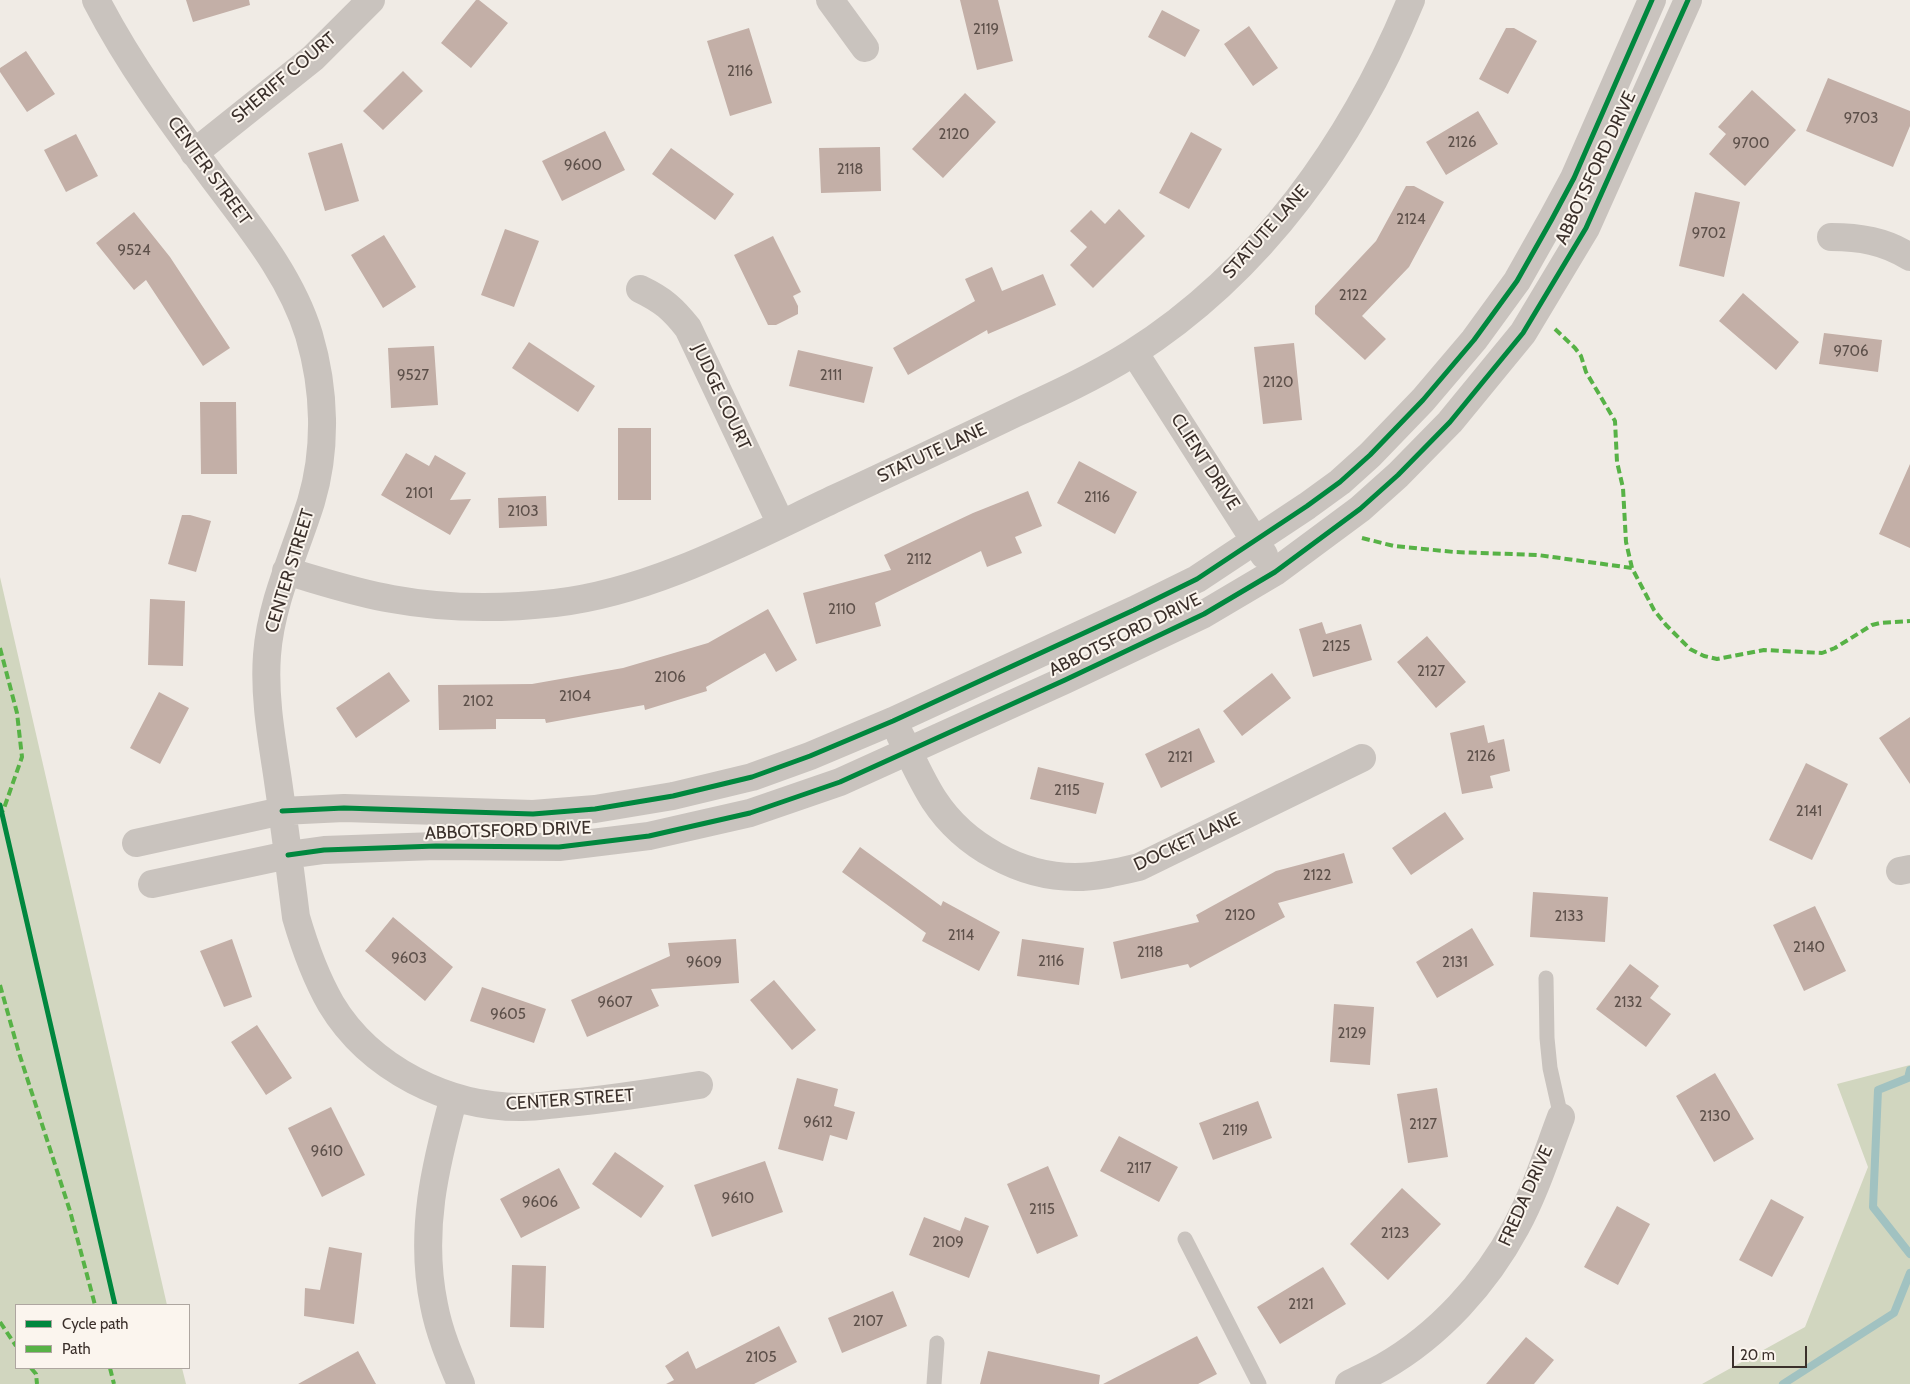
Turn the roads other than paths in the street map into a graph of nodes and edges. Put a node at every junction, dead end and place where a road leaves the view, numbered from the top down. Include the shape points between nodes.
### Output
1 (96, 0) edge
2 (371, 0) edge
3 (830, 0) edge
4 (1411, 0) edge
5 (1652, 0) edge
6 (1688, 0) edge
7 (865, 48) dead end
8 (194, 153) junction
9 (1831, 238) dead end
10 (1910, 257) edge
11 (640, 289) dead end
12 (1134, 352) junction
13 (781, 524) junction
14 (1255, 540) junction
15 (286, 572) junction
16 (1275, 572) junction
17 (893, 721) junction
18 (908, 751) junction
19 (1362, 758) dead end
20 (282, 811) junction
21 (136, 843) dead end
22 (288, 855) junction
23 (152, 884) dead end
24 (1546, 978) dead end
25 (699, 1085) dead end
26 (454, 1097) junction
27 (1560, 1117) joint
28 (1185, 1239) dead end
29 (937, 1343) dead end
30 (462, 1384) edge
31 (934, 1384) edge
32 (1259, 1384) edge
33 (1349, 1384) edge

1 - 8 street, CENTER STREET via 142,80
2 - 8 street, SHERIFF COURT via 313,58
3 - 7 street
4 - 12 street, STATUTE LANE via 1392,48 1360,109 1320,171 1279,224 1188,313
5 - 14 street, ABBOTSFORD DRIVE via 1574,178 1517,282 1424,400 1370,454 1340,482
6 - 16 street, ABBOTSFORD DRIVE via 1586,228 1523,333 1450,422 1398,475
8 - 15 street, CENTER STREET via 270,254 309,334 319,375 322,414 320,458 311,501
9 - 10 street via 1875,241
11 - 13 street, JUDGE COURT via 672,308 688,328
12 - 13 street, STATUTE LANE via 1096,374 912,464
12 - 14 street, CLIENT DRIVE
13 - 15 street, STATUTE LANE via 671,573 616,591 559,602 502,607 449,606 391,599
14 - 16 street, CLIENT DRIVE
14 - 17 street, ABBOTSFORD DRIVE via 1197,578 1150,602
15 - 20 street, CENTER STREET via 273,613 267,655 266,698
16 - 18 street, ABBOTSFORD DRIVE via 1204,614
17 - 18 street, DOCKET LANE
17 - 20 street, ABBOTSFORD DRIVE via 752,777 673,796 595,809 533,814 344,808
18 - 19 street, DOCKET LANE via 934,800 956,826 981,847 1012,864 1043,874 1074,877 1104,875 1139,867
18 - 22 street, ABBOTSFORD DRIVE via 840,782 750,813 649,836 559,846 436,846 324,850
20 - 21 street, ABBOTSFORD DRIVE
20 - 22 street, CENTER STREET
22 - 23 street, ABBOTSFORD DRIVE
22 - 26 street, CENTER STREET via 296,917 305,951 332,1006 356,1037 385,1063 418,1083
24 - 27 lane via 1549,1053
25 - 26 street, CENTER STREET via 624,1098 523,1107 487,1105
26 - 30 street via 436,1162 430,1200 428,1257 433,1304 444,1343
27 - 33 street, FREDA DRIVE via 1532,1193 1493,1266 1462,1304 1425,1338 1385,1366
28 - 32 lane
29 - 31 lane

